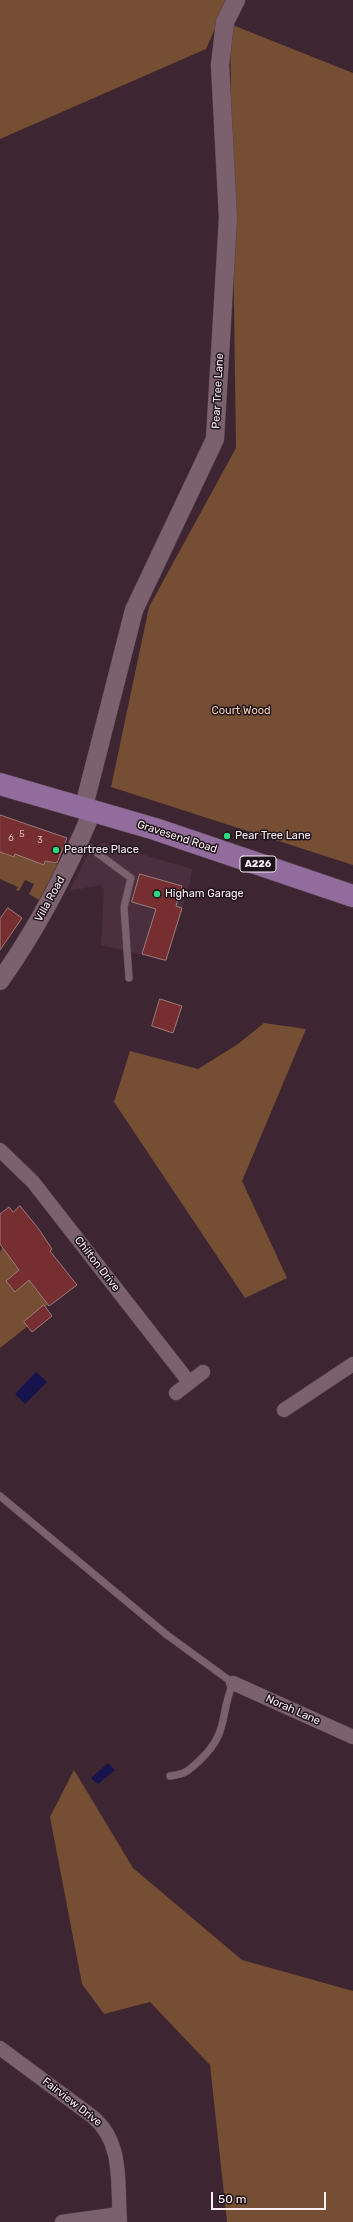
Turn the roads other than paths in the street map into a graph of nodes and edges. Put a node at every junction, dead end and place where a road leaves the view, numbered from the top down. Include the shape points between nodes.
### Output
1 (236, 0) edge
2 (0, 784) edge
3 (88, 811) junction
4 (79, 844) junction
5 (353, 896) edge
6 (129, 978) dead end
7 (0, 981) edge
8 (0, 1150) edge
9 (353, 1364) edge
10 (203, 1372) dead end
11 (189, 1382) junction
12 (176, 1393) dead end
13 (284, 1410) dead end
14 (0, 1496) edge
15 (233, 1683) junction
16 (353, 1737) edge
17 (170, 1776) dead end
18 (0, 2048) edge
19 (119, 2218) edge
20 (62, 2222) edge

1 - 3 street, Pear Tree Lane via 225,22 220,65 228,218 215,439 134,610
2 - 3 main road, Gravesend Road / A226
3 - 4 street, Villa Road
3 - 5 main road, Gravesend Road / A226 via 155,829
4 - 6 lane via 131,878 124,907
4 - 7 street, Villa Road via 34,929
8 - 11 street, Chilton Drive via 33,1182
9 - 13 street
10 - 11 street
11 - 12 street
14 - 15 lane via 166,1635
15 - 16 street, Norah Lane
15 - 17 lane via 219,1738 210,1751 185,1774
18 - 19 street, Fairview Drive via 105,2128 117,2157
19 - 20 street

